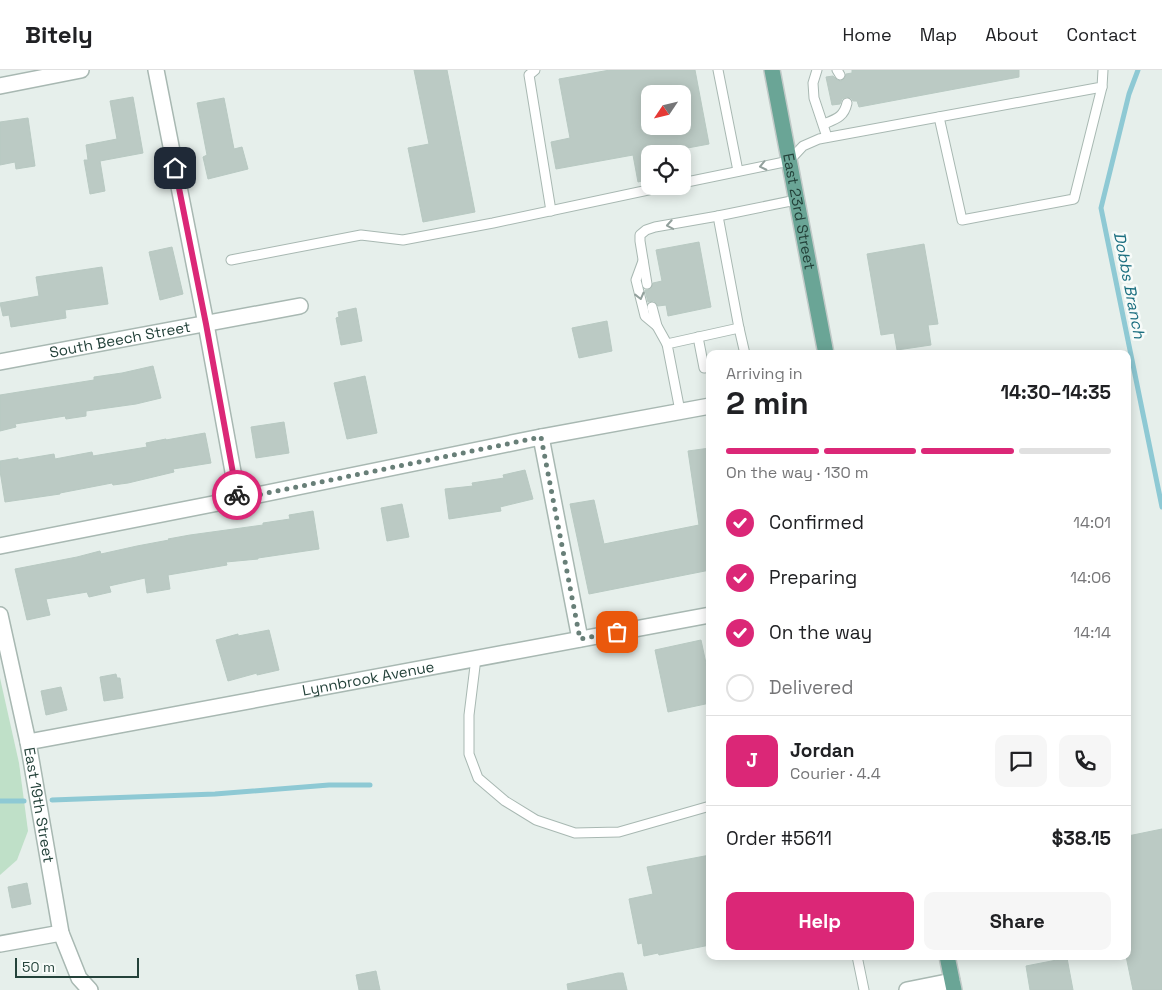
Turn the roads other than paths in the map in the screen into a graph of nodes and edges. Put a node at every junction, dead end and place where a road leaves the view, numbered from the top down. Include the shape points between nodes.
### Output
1 (80, 70) edge
2 (156, 70) edge
3 (535, 70) edge
4 (718, 70) edge
5 (772, 70) edge
6 (817, 70) edge
7 (1103, 70) edge
8 (0, 86) edge
9 (1102, 87) junction
10 (847, 103) dead end
11 (939, 117) junction
12 (824, 124) junction
13 (827, 137) junction
14 (789, 161) junction
15 (738, 171) junction
16 (691, 181) edge
17 (641, 192) edge
18 (796, 200) junction
19 (551, 211) junction
20 (718, 216) junction
21 (231, 260) dead end
22 (643, 261) junction
23 (647, 284) dead end
24 (300, 306) dead end
25 (652, 307) dead end
26 (206, 324) junction
27 (657, 326) junction
28 (739, 328) junction
29 (698, 337) junction
30 (668, 344) junction
31 (743, 350) edge
32 (825, 350) edge
33 (0, 362) edge
34 (706, 368) edge
35 (706, 407) edge
36 (680, 412) junction
37 (541, 437) junction
38 (238, 499) junction
39 (0, 546) edge
40 (0, 615) edge
41 (706, 616) edge
42 (580, 639) junction
43 (476, 658) junction
44 (28, 742) junction
45 (706, 807) edge
46 (61, 933) junction
47 (0, 944) edge
48 (858, 960) edge
49 (948, 960) edge
50 (953, 986) edge
51 (90, 990) edge
52 (864, 990) edge
53 (907, 990) edge

1 - 8 street
2 - 26 street
3 - 19 lane via 529,76
4 - 15 lane
5 - 14 main road, East 23rd Street
6 - 12 lane via 813,83 814,98
7 - 9 lane
9 - 11 lane
9 - 11 lane via 1074,199 962,220
10 - 12 lane via 837,118
11 - 13 lane
12 - 13 lane
13 - 14 lane via 803,146
14 -> 15 lane
14 - 18 main road, East 23rd Street
15 - 16 lane
17 - 19 lane
18 - 20 lane
18 - 32 main road, East 23rd Street
19 - 21 lane via 403,240 361,234
20 -> 22 lane via 646,230 640,235
20 - 28 lane
22 - 23 lane
22 -> 27 lane via 636,280 645,316
24 - 26 street, South Beech Street
25 - 27 lane
26 - 33 street, South Beech Street
26 - 38 street
27 - 30 lane
28 - 29 lane
28 - 31 lane
29 - 30 lane
29 - 34 lane
30 - 36 lane
35 - 36 street
36 - 37 street
37 - 38 street
37 - 42 street
38 - 39 street
40 - 44 street, East 19th Street
41 - 42 street, Lynnbrook Avenue
42 - 43 street, Lynnbrook Avenue
43 - 44 street, Lynnbrook Avenue
43 - 45 lane via 469,715 469,754 478,778 505,801 536,820 575,832 620,832
44 - 46 street, East 19th Street
46 - 47 street
46 - 51 street, East 19th Street via 79,978
48 - 52 lane
49 - 50 main road
50 - 53 street

